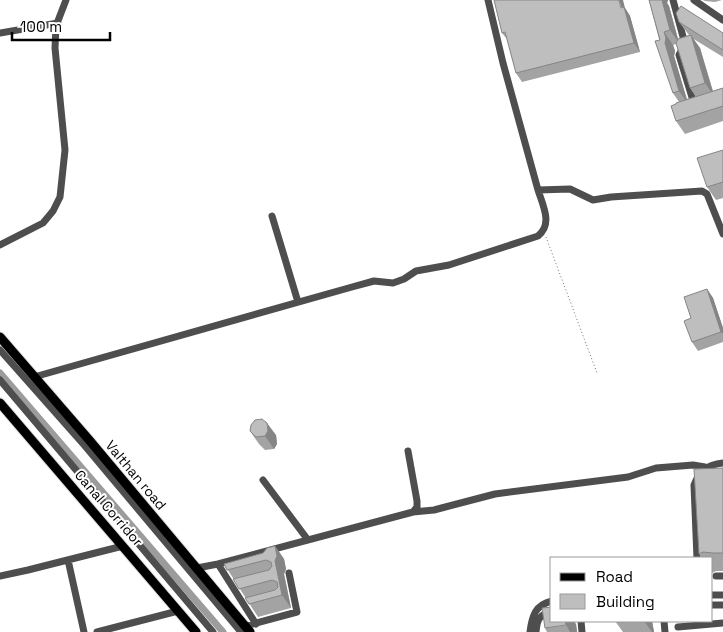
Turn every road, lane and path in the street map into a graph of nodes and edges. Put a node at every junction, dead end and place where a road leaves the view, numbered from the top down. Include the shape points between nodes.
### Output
1 (66, 0) edge
2 (488, 0) edge
3 (674, 0) edge
4 (694, 0) edge
5 (723, 20) edge
6 (58, 23) junction
7 (0, 33) edge
8 (705, 104) edge
9 (538, 190) junction
10 (272, 216) dead end
11 (544, 231) junction
12 (723, 234) edge
13 (0, 246) edge
14 (298, 302) junction
15 (0, 337) edge
16 (0, 350) edge
17 (596, 373) dead end
18 (34, 377) junction
19 (0, 380) edge
20 (0, 403) edge
21 (408, 451) dead end
22 (723, 463) edge
23 (705, 467) junction
24 (263, 480) dead end
25 (413, 512) junction
26 (308, 540) junction
27 (123, 546) junction
28 (697, 557) edge
29 (68, 560) junction
30 (218, 564) junction
31 (197, 568) junction
32 (233, 572) edge
33 (289, 573) dead end
34 (224, 574) junction
35 (0, 576) edge
36 (242, 586) edge
37 (234, 589) junction
38 (550, 602) edge
39 (255, 606) edge
40 (246, 608) junction
41 (178, 611) junction
42 (550, 612) edge
43 (723, 623) edge
44 (256, 624) junction
45 (678, 627) dead end
46 (245, 630) edge
47 (84, 632) edge
48 (97, 632) edge
49 (196, 632) edge
50 (213, 632) edge
51 (530, 632) edge
52 (536, 632) edge

1 - 6 street
2 - 9 street
3 - 8 street via 685,44 679,55 692,108
4 - 5 street
6 - 7 street
6 - 13 street via 55,48 65,150 60,197 43,222
9 - 11 street via 545,212
9 - 12 street via 570,189 593,200 702,191 707,194
10 - 14 street
11 - 14 street via 538,236 449,265 416,270 393,283 374,281
11 - 17 path
14 - 18 street
15 - 18 main road, Valthan road
16 - 46 street
18 - 31 main road, Valthan road
19 - 50 street
20 - 27 main road, Canal Corridor
21 - 25 street via 418,501
22 - 23 street
23 - 25 street via 656,468 628,477 495,494 428,512
23 - 28 street via 694,485
24 - 26 street
25 - 26 street
26 - 30 street
27 - 29 street
27 - 41 main road, Canal Corridor
29 - 35 street
29 - 47 street
30 - 31 street
30 - 34 street
31 - 46 main road, Valthan road
32 - 34 street
33 - 44 street via 297,612
34 - 37 street
36 - 37 street
37 - 40 street
38 - 51 street via 540,605 534,612
39 - 40 street
40 - 44 street
41 - 48 street
41 - 49 main road, Canal Corridor
42 - 52 street via 540,617
43 - 45 street
44 - 46 street

